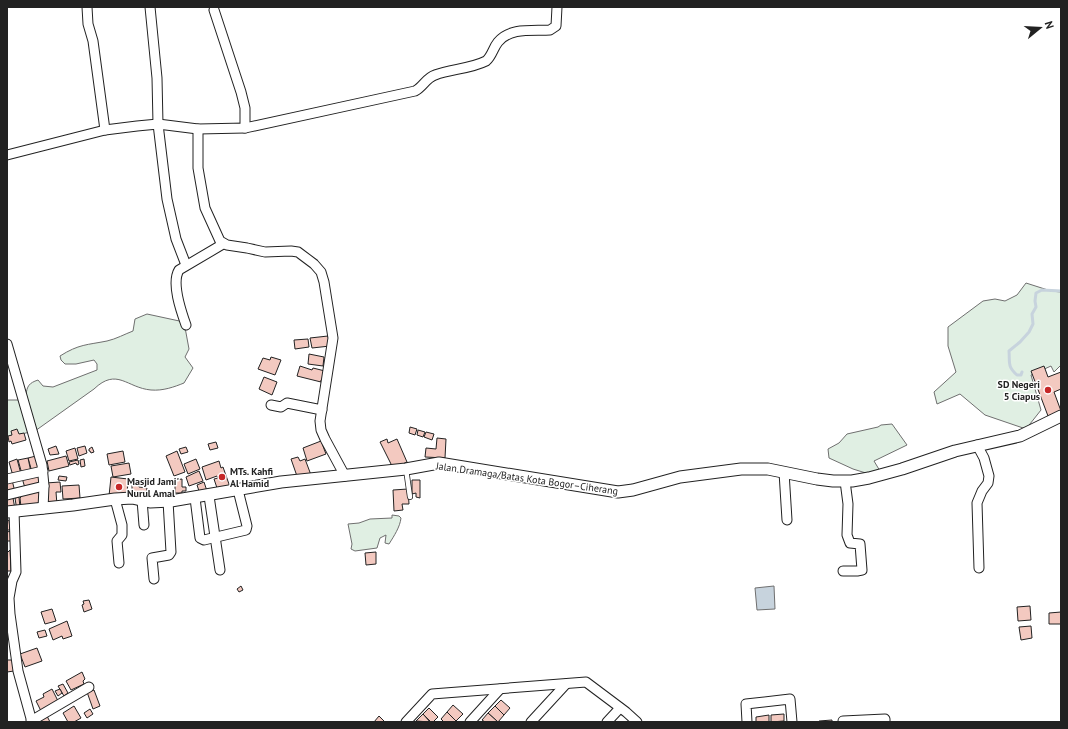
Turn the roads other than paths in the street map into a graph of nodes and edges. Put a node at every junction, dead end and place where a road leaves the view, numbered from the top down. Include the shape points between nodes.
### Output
1 (87, 7) edge
2 (150, 7) edge
3 (557, 7) edge
4 (214, 10) dead end
5 (158, 124) junction
6 (198, 128) junction
7 (245, 128) junction
8 (106, 130) junction
9 (7, 155) edge
10 (224, 244) junction
11 (186, 265) junction
12 (186, 325) dead end
13 (7, 344) edge
14 (271, 405) dead end
15 (322, 410) junction
16 (1061, 416) edge
17 (977, 445) junction
18 (406, 469) junction
19 (43, 471) junction
20 (784, 472) junction
21 (345, 476) junction
22 (7, 480) edge
23 (845, 481) junction
24 (44, 486) junction
25 (238, 490) junction
26 (7, 495) edge
27 (209, 496) junction
28 (195, 498) junction
29 (410, 498) dead end
30 (115, 499) junction
31 (142, 500) junction
32 (168, 502) junction
33 (43, 509) junction
34 (10, 512) edge
35 (787, 520) dead end
36 (144, 526) dead end
37 (215, 537) junction
38 (119, 563) dead end
39 (979, 568) dead end
40 (220, 570) dead end
41 (843, 571) dead end
42 (154, 579) dead end
43 (566, 684) junction
44 (89, 687) dead end
45 (500, 689) junction
46 (620, 708) junction
47 (31, 722) edge
48 (406, 722) edge
49 (470, 722) edge
50 (531, 722) edge
51 (607, 722) edge
52 (637, 722) edge
53 (747, 722) edge
54 (792, 722) edge
55 (843, 722) edge
56 (885, 722) edge

1 - 8 street
2 - 5 street
3 - 7 street via 556,26 553,29 511,33 500,40 486,61 430,77 415,91
4 - 7 street via 241,92 245,108
5 - 6 street
5 - 8 street
5 - 11 street via 167,199 176,239
6 - 7 street
6 - 10 street via 198,168 205,208 217,236
8 - 9 street
10 - 11 street
10 - 15 street via 265,252 298,252 321,272 333,338
11 - 12 street via 176,274 175,280
13 - 19 street
14 - 15 street via 281,407 287,403
15 - 21 street via 321,430
16 - 17 street, Jalan Dramaga/Batas Kota Bogor–Ciherang via 1020,436
17 - 23 street, Jalan Dramaga/Batas Kota Bogor–Ciherang via 885,474
17 - 39 street via 989,476 977,503
18 - 20 street, Jalan Dramaga/Batas Kota Bogor–Ciherang via 439,463 618,492 680,477 724,471 758,469
18 - 21 street, Jalan Dramaga/Batas Kota Bogor–Ciherang
18 - 29 lane
19 - 22 street
19 - 24 street
20 - 23 street, Jalan Dramaga/Batas Kota Bogor–Ciherang
20 - 35 street
21 - 25 street, Jalan Dramaga/Batas Kota Bogor–Ciherang via 281,482
23 - 41 street via 848,504 847,535 850,543 860,544 862,570
24 - 26 street
24 - 33 street
25 - 27 street, Jalan Dramaga/Batas Kota Bogor–Ciherang
25 - 37 street via 247,528
27 - 28 street, Jalan Dramaga/Batas Kota Bogor–Ciherang
27 - 37 street
28 - 32 street, Jalan Dramaga/Batas Kota Bogor–Ciherang
28 - 37 street via 201,540
30 - 31 street, Jalan Dramaga/Batas Kota Bogor–Ciherang
30 - 33 street, Jalan Dramaga/Batas Kota Bogor–Ciherang
30 - 38 street via 122,525 122,535 117,541
31 - 32 street, Jalan Dramaga/Batas Kota Bogor–Ciherang
31 - 36 street
32 - 42 street via 171,552 169,555 152,558
33 - 34 street, Jalan Dramaga/Batas Kota Bogor–Ciherang
34 - 47 street via 16,572 12,578 9,598 10,620 18,671
37 - 40 street
43 - 45 street
43 - 46 street via 586,682
43 - 50 street
44 - 47 street
45 - 48 street via 432,694
45 - 49 street
46 - 51 street
46 - 52 street
53 - 54 street via 746,704 790,699
55 - 56 street via 842,720 885,719

